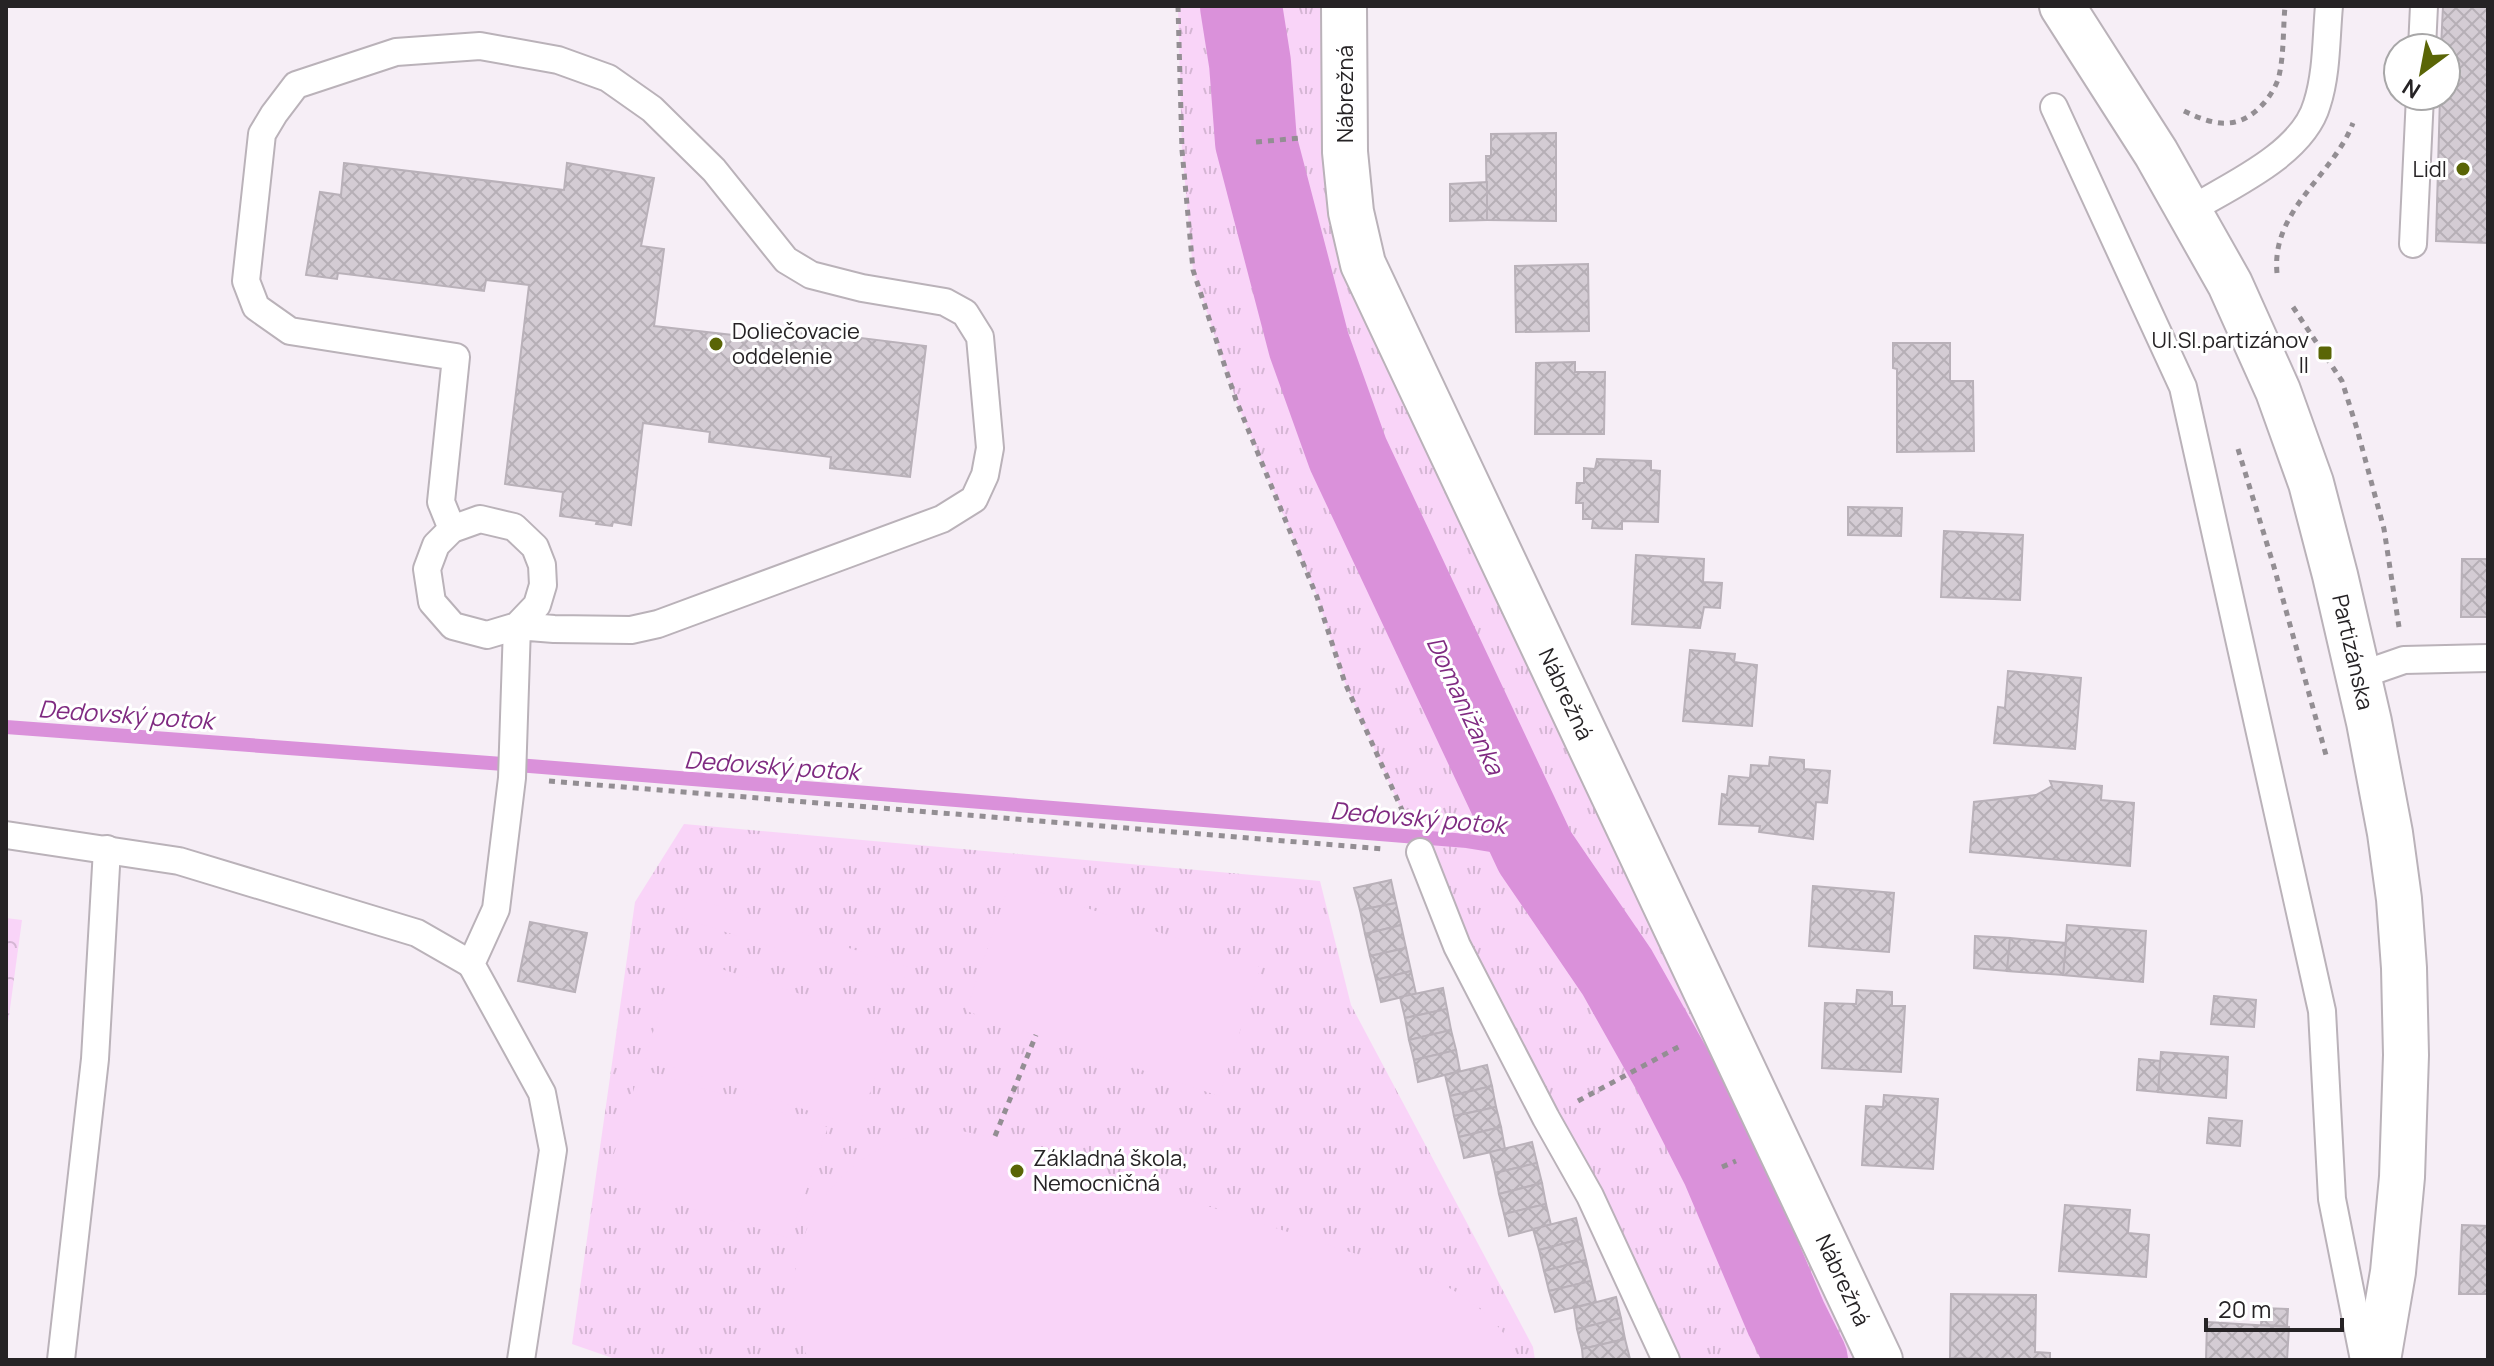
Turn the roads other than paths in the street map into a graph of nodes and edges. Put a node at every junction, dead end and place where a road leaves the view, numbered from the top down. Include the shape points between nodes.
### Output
1 (1344, 6) edge
2 (2062, 6) edge
3 (2329, 6) edge
4 (2424, 6) edge
5 (2423, 32) edge
6 (2054, 107) dead end
7 (2419, 112) edge
8 (2188, 211) junction
9 (2413, 244) dead end
10 (452, 529) junction
11 (517, 626) junction
12 (2488, 658) edge
13 (2358, 676) junction
14 (6, 835) edge
15 (107, 849) junction
16 (1420, 852) road end
17 (471, 964) junction
18 (61, 1360) edge
19 (521, 1360) edge
20 (1666, 1360) edge
21 (1880, 1360) edge
22 (2364, 1360) edge
23 (2378, 1360) edge

1 - 21 street, Nábrežná via 1345,152 1363,264
2 - 8 street, Partizánska
3 - 8 lane via 2318,103 2302,133 2278,155
4 - 5 lane
6 - 22 lane via 2183,387 2322,1011 2332,1199
7 - 9 lane
8 - 13 street, Partizánska via 2230,284 2278,391 2311,483
10 - 11 lane via 436,545 427,569 432,602 453,626 487,635
10 - 11 lane via 480,519 514,527 535,547 543,585 537,605
10 - 11 lane via 441,502 456,357 290,331 256,307 246,281 262,134 296,85 396,52 480,46 558,60 608,78 652,109 714,170 786,260 811,275 945,302 965,313 980,337 990,448 974,499 942,519 658,624 631,630
11 - 17 lane via 512,766 496,909
12 - 13 lane via 2404,660
13 - 23 street, Partizánska via 2390,833 2404,968 2402,1177
14 - 15 lane
15 - 17 lane via 179,861 417,933
15 - 18 lane via 95,1059
16 - 20 lane via 1457,946 1590,1196
17 - 19 lane via 542,1093 553,1150

